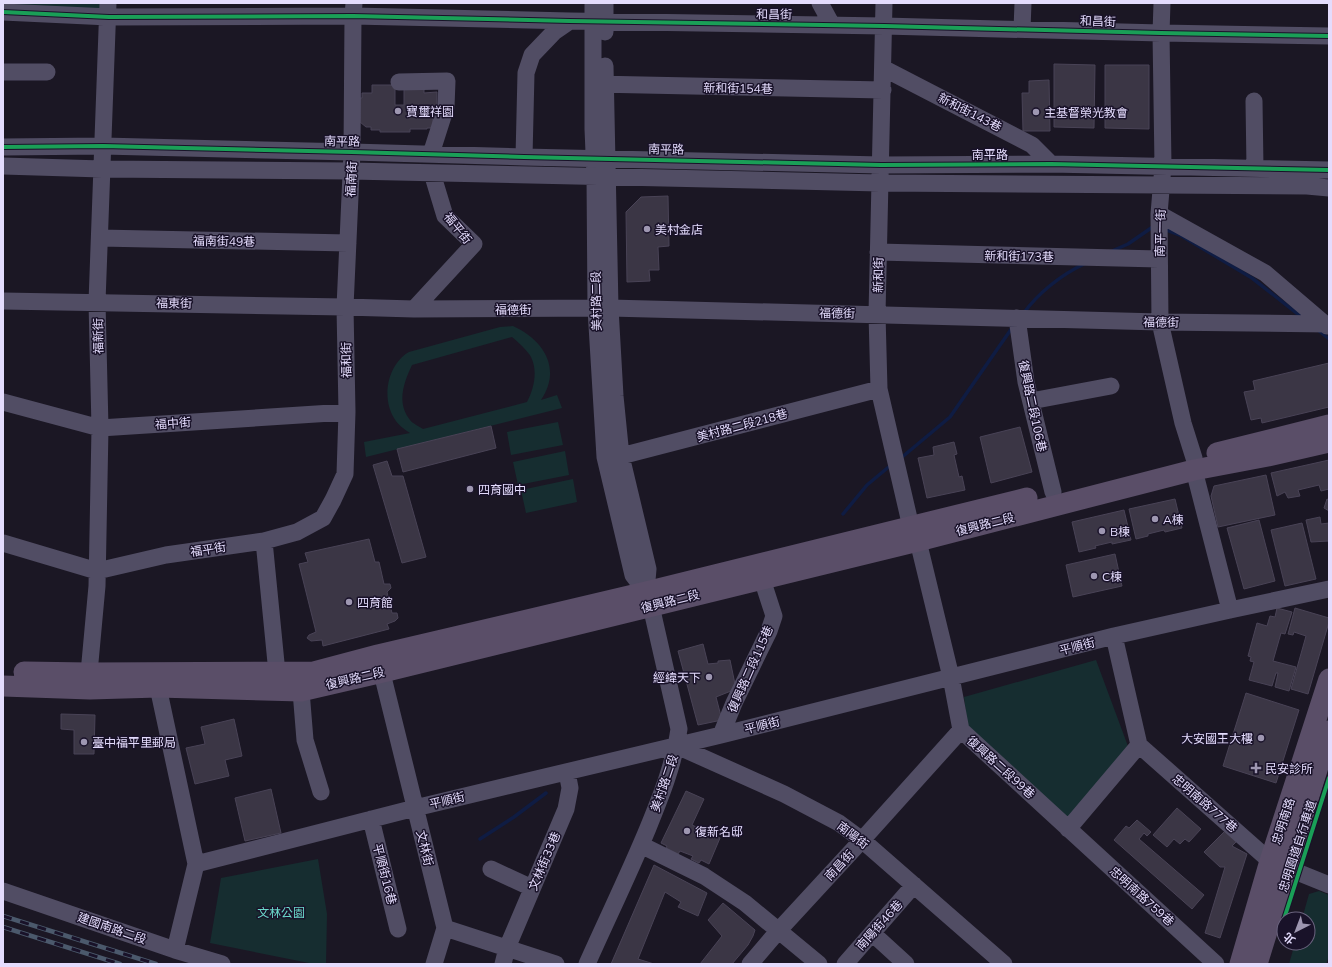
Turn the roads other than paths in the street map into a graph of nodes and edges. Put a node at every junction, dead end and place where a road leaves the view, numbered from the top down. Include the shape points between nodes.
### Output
1 (593, 3) edge
2 (606, 3) edge
3 (820, 3) edge
4 (884, 3) edge
5 (1023, 3) edge
6 (1162, 3) edge
7 (353, 9) edge
8 (108, 10) edge
9 (194, 10) edge
10 (3, 12) edge
11 (570, 21) junction
12 (599, 21) junction
13 (832, 25) junction
14 (884, 26) junction
15 (1022, 29) junction
16 (1161, 34) junction
17 (1329, 36) edge
18 (883, 68) junction
19 (3, 72) edge
20 (47, 72) dead end
21 (399, 82) dead end
22 (600, 85) junction
23 (883, 90) junction
24 (1254, 101) dead end
25 (102, 146) junction
26 (3, 147) edge
27 (352, 152) junction
28 (431, 154) junction
29 (524, 157) junction
30 (600, 158) junction
31 (1329, 160) edge
32 (882, 164) junction
33 (1051, 164) junction
34 (3, 166) edge
35 (1163, 166) junction
36 (1255, 168) junction
37 (102, 169) junction
38 (1307, 169) junction
39 (1329, 170) edge
40 (352, 171) junction
41 (432, 173) junction
42 (601, 176) junction
43 (880, 183) junction
44 (1161, 186) junction
45 (1307, 186) junction
46 (1329, 188) edge
47 (1329, 197) edge
48 (1159, 214) junction
49 (100, 238) junction
50 (348, 243) junction
51 (878, 252) junction
52 (1159, 259) junction
53 (3, 301) edge
54 (97, 302) junction
55 (345, 307) junction
56 (603, 308) junction
57 (414, 310) junction
58 (877, 314) junction
59 (1017, 318) junction
60 (1160, 322) junction
61 (1327, 325) edge
62 (1111, 386) dead end
63 (879, 389) junction
64 (1031, 401) junction
65 (3, 402) edge
66 (347, 412) junction
67 (1329, 425) edge
68 (100, 428) junction
69 (1329, 442) edge
70 (613, 456) junction
71 (1194, 464) junction
72 (1053, 492) junction
73 (915, 534) junction
74 (264, 541) junction
75 (3, 543) edge
76 (97, 571) junction
77 (762, 579) junction
78 (1329, 589) edge
79 (648, 599) junction
80 (1230, 610) junction
81 (1114, 636) junction
82 (380, 664) junction
83 (3, 672) edge
84 (277, 673) junction
85 (951, 677) junction
86 (1329, 679) edge
87 (89, 681) junction
88 (3, 686) edge
89 (158, 687) junction
90 (301, 691) junction
91 (960, 730) junction
92 (1329, 731) edge
93 (721, 736) junction
94 (1139, 745) junction
95 (676, 746) junction
96 (567, 772) junction
97 (321, 792) dead end
98 (415, 808) junction
99 (371, 819) junction
100 (1068, 829) junction
101 (862, 840) junction
102 (641, 845) junction
103 (196, 864) junction
104 (1278, 864) junction
105 (491, 869) dead end
106 (914, 885) junction
107 (1329, 885) edge
108 (532, 888) junction
109 (3, 891) edge
110 (445, 928) junction
111 (398, 929) dead end
112 (779, 930) junction
113 (872, 933) junction
114 (175, 950) junction
115 (505, 956) edge
116 (222, 964) edge
117 (434, 964) edge
118 (556, 964) edge
119 (587, 964) edge
120 (750, 964) edge
121 (819, 964) edge
122 (844, 964) edge
123 (906, 964) edge
124 (1004, 964) edge
125 (1216, 964) edge
126 (1240, 964) edge
127 (1257, 964) edge

1 - 12 street, 美村路二段
2 - 12 street, 美村路二段
3 - 13 street
4 - 14 street, 新和街
5 - 15 street
6 - 16 street, 南平一街
7 - 9 street, 和昌街
7 - 11 street, 和昌街
7 - 27 street, 福南街
8 - 9 street, 和昌街
8 - 10 street, 和昌街
8 - 25 street, 福新街
11 - 12 street, 和昌街
11 - 29 street via 554,32 532,55 526,73
12 - 13 street, 和昌街
12 - 22 street, 美村路二段
13 - 14 street, 和昌街
14 - 15 street, 和昌街
14 - 18 street, 新和街
15 - 16 street, 和昌街
16 - 17 street, 和昌街
16 - 35 street, 南平一街
18 - 23 street, 新和街
18 - 33 street, 新和街143巷 via 1032,144
19 - 20 street
21 - 28 street via 447,82 446,107
22 - 23 street, 新和街154巷
22 - 30 street, 美村路二段
23 - 32 street, 新和街
24 - 36 street
25 - 26 street, 南平路
25 - 27 street, 南平路
25 - 37 street, 福新街
27 - 28 street, 南平路
27 - 40 street, 福南街
28 - 29 street, 南平路
29 - 30 street, 南平路
30 - 32 street, 南平路
30 - 42 street, 美村路二段
31 - 38 street
32 - 33 street, 南平路
32 - 43 street, 新和街
33 - 35 street, 南平路
34 - 37 street
35 - 36 street, 南平路
35 - 44 street, 南平一街
36 - 38 street, 南平路
37 - 40 street
37 - 49 street, 福新街
38 - 39 street, 南平路
40 - 41 street
40 - 50 street, 福南街
41 - 42 street
41 - 57 street, 福平街 via 445,216 474,244
42 - 43 street
42 - 56 street, 美村路二段
43 - 44 street
43 - 51 street, 新和街
44 - 45 street
44 - 48 street, 南平一街
45 - 46 street
45 - 47 street
48 - 52 street, 南平一街
48 - 61 street via 1265,273
49 - 50 street, 福南街49巷
49 - 54 street, 福新街
50 - 55 street, 福南街
51 - 52 street, 新和街173巷
51 - 58 street, 新和街
52 - 60 street, 南平一街
53 - 54 street, 福東街
54 - 55 street, 福東街
54 - 68 street, 福新街
55 - 57 street, 福德街
55 - 66 street, 福和街
56 - 57 street, 福德街
56 - 58 street, 福德街
56 - 70 street, 美村路二段
58 - 59 street, 福德街
58 - 63 street, 新和街
59 - 60 street, 福德街
59 - 64 street, 復興路二段106巷
60 - 61 street, 福德街
60 - 71 street, 南平一街
62 - 64 street
63 - 70 street, 美村路二段218巷
63 - 73 street, 新和街
64 - 72 street, 復興路二段106巷
65 - 68 street, 福中街
66 - 68 street, 福中街
66 - 74 street, 福平街 via 345,474 323,518 297,532
67 - 71 main road, 復興路二段
68 - 76 street, 福新街
69 - 71 main road, 復興路二段 via 1268,456
70 - 79 street, 美村路二段 via 633,575
71 - 72 main road, 復興路二段
71 - 73 main road, 復興路二段
71 - 80 street, 南平一街
72 - 73 main road, 復興路二段
73 - 77 main road, 復興路二段
73 - 79 main road, 復興路二段
73 - 85 street, 復興路二段99巷
74 - 76 street, 福平街 via 166,556
74 - 84 street
75 - 76 street
76 - 87 street
77 - 79 main road, 復興路二段
77 - 93 street, 復興路二段115巷 via 774,616
78 - 80 street, 平順街
79 - 82 main road, 復興路二段
79 - 95 street, 美村路二段 via 679,729
80 - 81 street, 平順街
81 - 85 street, 平順街
81 - 94 street
82 - 84 main road, 復興路二段 via 314,672
82 - 90 main road, 復興路二段
82 - 98 street, 文林街
83 - 87 main road, 復興路二段
84 - 87 main road, 復興路二段
85 - 91 street, 復興路二段99巷
85 - 93 street, 平順街
86 - 104 main road, 忠明南路
87 - 88 main road, 復興路二段
87 - 89 main road, 復興路二段
89 - 90 main road, 復興路二段
89 - 103 street
90 - 97 street via 305,740
91 - 100 street, 復興路二段99巷
91 - 101 street, 南昌街
92 - 104 main road, 忠明南路
93 - 95 street, 平順街
94 - 100 street
94 - 104 street, 忠明南路777巷
95 - 96 street, 平順街
95 - 101 street, 南陽街 via 784,794 839,822
95 - 102 street, 美村路二段 via 663,792
96 - 98 street, 平順街
96 - 108 street, 文林街33巷 via 570,788 566,809
98 - 99 street, 平順街
98 - 110 street, 文林街
99 - 103 street, 平順街
99 - 111 street, 平順街16巷
100 - 125 street, 忠明南路759巷
101 - 106 street, 南陽街
101 - 112 street, 南昌街
102 - 112 street via 704,876 745,903
102 - 119 street, 美村路二段
103 - 114 street
104 - 107 street, 忠明南路777巷
104 - 126 main road, 忠明南路
104 - 127 main road, 忠明南路
105 - 108 street
106 - 113 street, 南陽街46巷
106 - 124 street, 南陽街
108 - 115 street, 文林街33巷
109 - 114 street, 建國南路二段
110 - 115 street
110 - 117 street
112 - 120 street, 南昌街
112 - 121 street
113 - 122 street, 南陽街46巷
113 - 123 street
114 - 116 street, 建國南路二段
115 - 118 street

